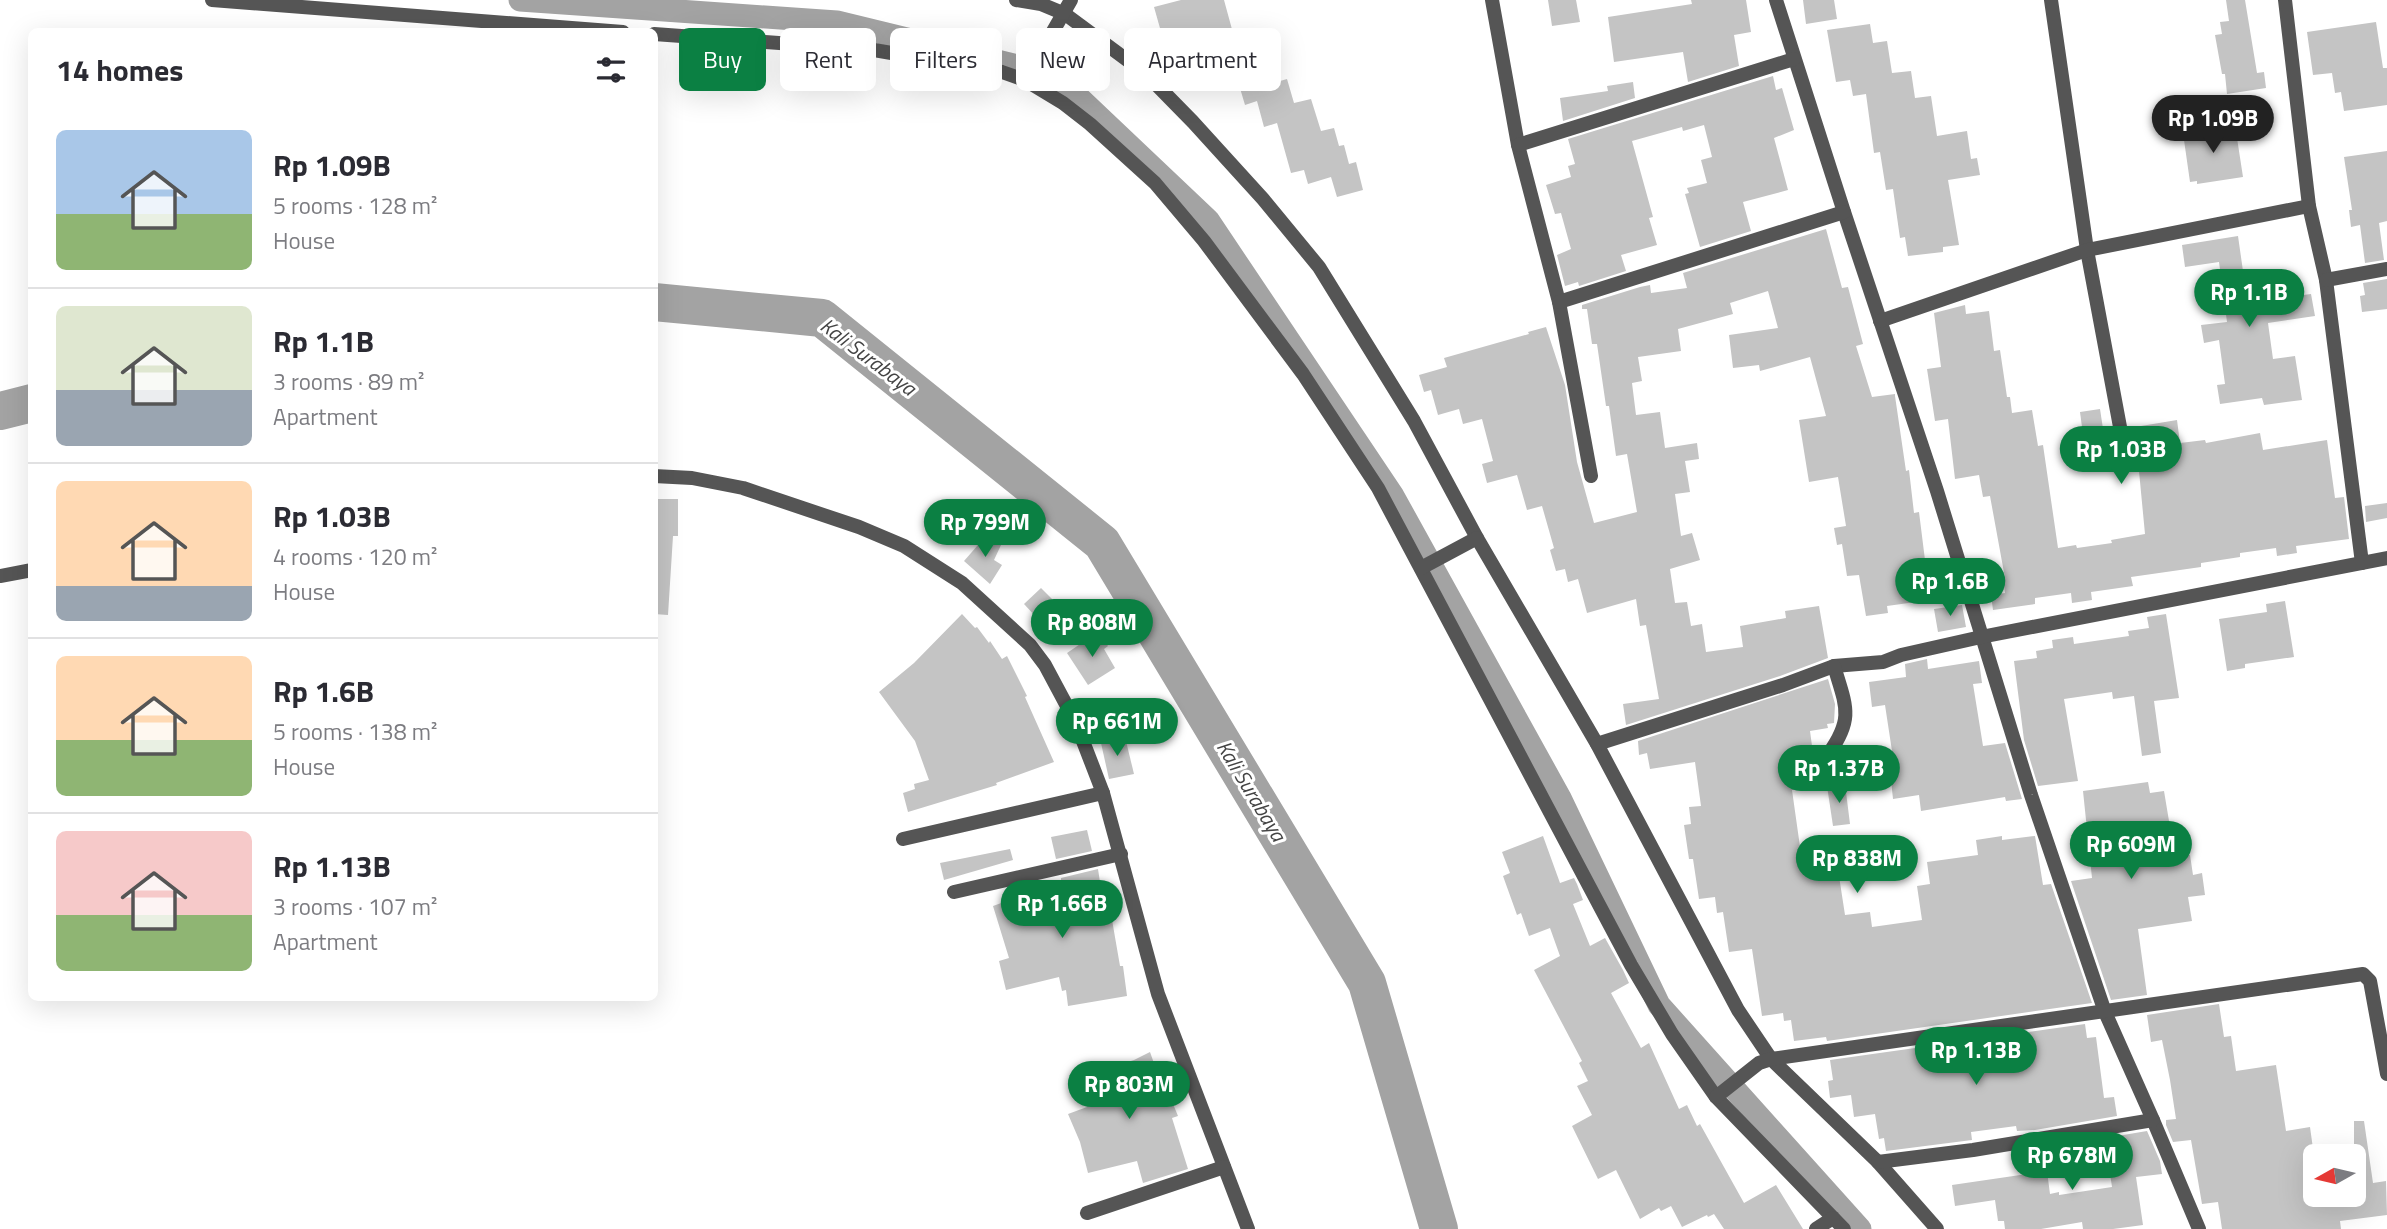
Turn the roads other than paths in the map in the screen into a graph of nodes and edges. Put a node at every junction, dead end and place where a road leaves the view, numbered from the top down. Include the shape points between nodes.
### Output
1 (212, 0) edge
2 (1016, 0) edge
3 (1492, 0) edge
4 (1776, 0) edge
5 (2051, 0) edge
6 (2285, 0) edge
7 (351, 4) edge
8 (1068, 7) edge
9 (584, 28) edge
10 (1055, 28) edge
11 (658, 34) edge
12 (1794, 58) junction
13 (1016, 75) edge
14 (1046, 91) edge
15 (1518, 145) junction
16 (2309, 206) junction
17 (1844, 212) junction
18 (2087, 250) junction
19 (2387, 269) edge
20 (2326, 280) junction
21 (1559, 302) junction
22 (1880, 321) junction
23 (2123, 443) dead end
24 (1591, 475) dead end
25 (658, 476) edge
26 (1474, 540) junction
27 (2387, 558) edge
28 (2362, 563) junction
29 (1424, 566) junction
30 (28, 571) edge
31 (0, 576) edge
32 (1981, 637) junction
33 (1834, 666) junction
34 (1597, 744) junction
35 (1829, 754) dead end
36 (1103, 793) junction
37 (903, 839) dead end
38 (1121, 854) junction
39 (954, 892) dead end
40 (2105, 1012) junction
41 (1765, 1061) junction
42 (2387, 1074) edge
43 (1719, 1095) junction
44 (2153, 1120) junction
45 (1878, 1162) junction
46 (1224, 1167) junction
47 (1087, 1213) dead end
48 (1833, 1218) junction
49 (1248, 1229) edge
50 (1816, 1229) edge
51 (1844, 1229) edge
52 (1937, 1229) edge
53 (2199, 1229) edge

1 - 7 street
2 - 8 street
3 - 15 street
4 - 12 street
5 - 18 street
6 - 16 street
7 - 9 street
8 - 10 street
8 - 26 street via 1163,90 1319,267 1414,421
11 - 13 street via 874,50
12 - 15 street
12 - 17 street
14 - 29 street via 1090,124 1179,209 1325,405
15 - 21 street
16 - 18 street
16 - 20 street
17 - 21 street
17 - 22 street
18 - 22 street
18 - 23 street
19 - 20 street
20 - 28 street
21 - 24 street
22 - 32 street
25 - 36 street via 743,488 859,527 905,546 962,583 1014,628 1045,665 1076,723
26 - 29 street
26 - 34 street
27 - 28 street
28 - 32 street
29 - 43 street via 1631,965 1672,1034
30 - 31 street
32 - 33 street via 1883,662
32 - 40 street
33 - 34 street
33 - 35 street via 1846,721
34 - 41 street
36 - 37 street
36 - 38 street
38 - 39 street
38 - 46 street via 1158,994
40 - 41 street
40 - 42 street via 2363,974 2370,981
40 - 44 street
41 - 43 street
41 - 45 street
43 - 48 street
44 - 45 street
44 - 53 street
45 - 52 street
46 - 47 street
46 - 49 street
48 - 50 street
48 - 51 street

